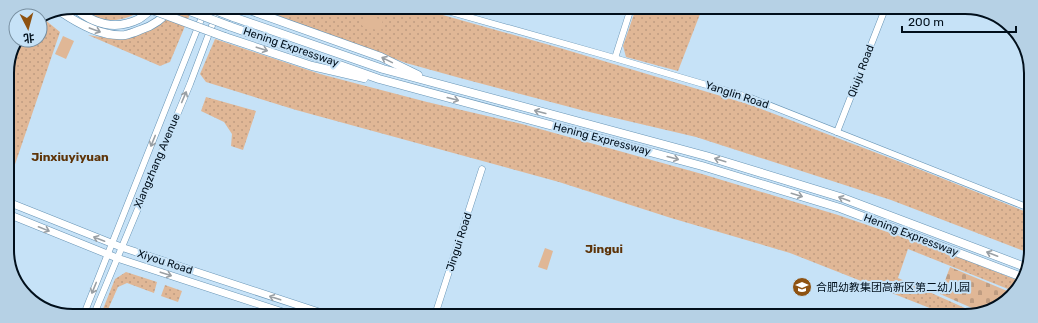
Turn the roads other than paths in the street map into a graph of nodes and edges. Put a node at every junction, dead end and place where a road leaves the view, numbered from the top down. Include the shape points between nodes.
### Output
1 (81, 14) edge
2 (145, 14) edge
3 (163, 14) edge
4 (166, 14) edge
5 (198, 14) edge
6 (203, 14) edge
7 (216, 14) edge
8 (226, 14) edge
9 (261, 14) edge
10 (458, 14) edge
11 (629, 14) edge
12 (884, 14) edge
13 (65, 15) edge
14 (615, 58) junction
15 (434, 83) junction
16 (430, 93) junction
17 (838, 132) junction
18 (482, 169) dead end
19 (14, 204) edge
20 (1024, 206) edge
21 (14, 216) edge
22 (112, 244) junction
23 (121, 248) junction
24 (108, 254) junction
25 (117, 258) junction
26 (1022, 266) edge
27 (1018, 276) edge
28 (86, 309) edge
29 (96, 309) edge
30 (274, 309) edge
31 (310, 309) edge
32 (437, 309) edge

1 - 2 highway via 102,25 124,25
3 -> 16 highway, bridge via 312,66
13 -> 4 highway via 75,22 100,32 126,35 146,28
5 - 16 highway, Hening Expressway, bridge via 380,79
6 -> 22 street, Xiangzhang Avenue
23 -> 7 street, Xiangzhang Avenue via 190,84
8 - 15 highway, Hening Expressway, bridge via 383,69
15 -> 9 highway via 381,57
10 - 14 street, Yanglin Road
11 - 14 street
12 - 17 street, Qiuju Road
14 - 17 street, Yanglin Road via 751,98
26 -> 15 highway, Hening Expressway via 840,197 706,156
16 -> 27 highway, Hening Expressway via 702,166 840,208
17 - 20 street, Yanglin Road
18 - 32 street, Jingui Road
22 -> 19 main road, Xiyou Road
21 -> 24 main road, Xiyou Road
22 - 23 main road, Xiyou Road
22 - 24 street, Xiangzhang Avenue
23 - 25 street, Xiangzhang Avenue
31 -> 23 main road, Xiyou Road
24 - 25 main road, Xiyou Road
24 -> 28 street, Xiangzhang Avenue
25 - 29 street, Xiangzhang Avenue
25 -> 30 main road, Xiyou Road

